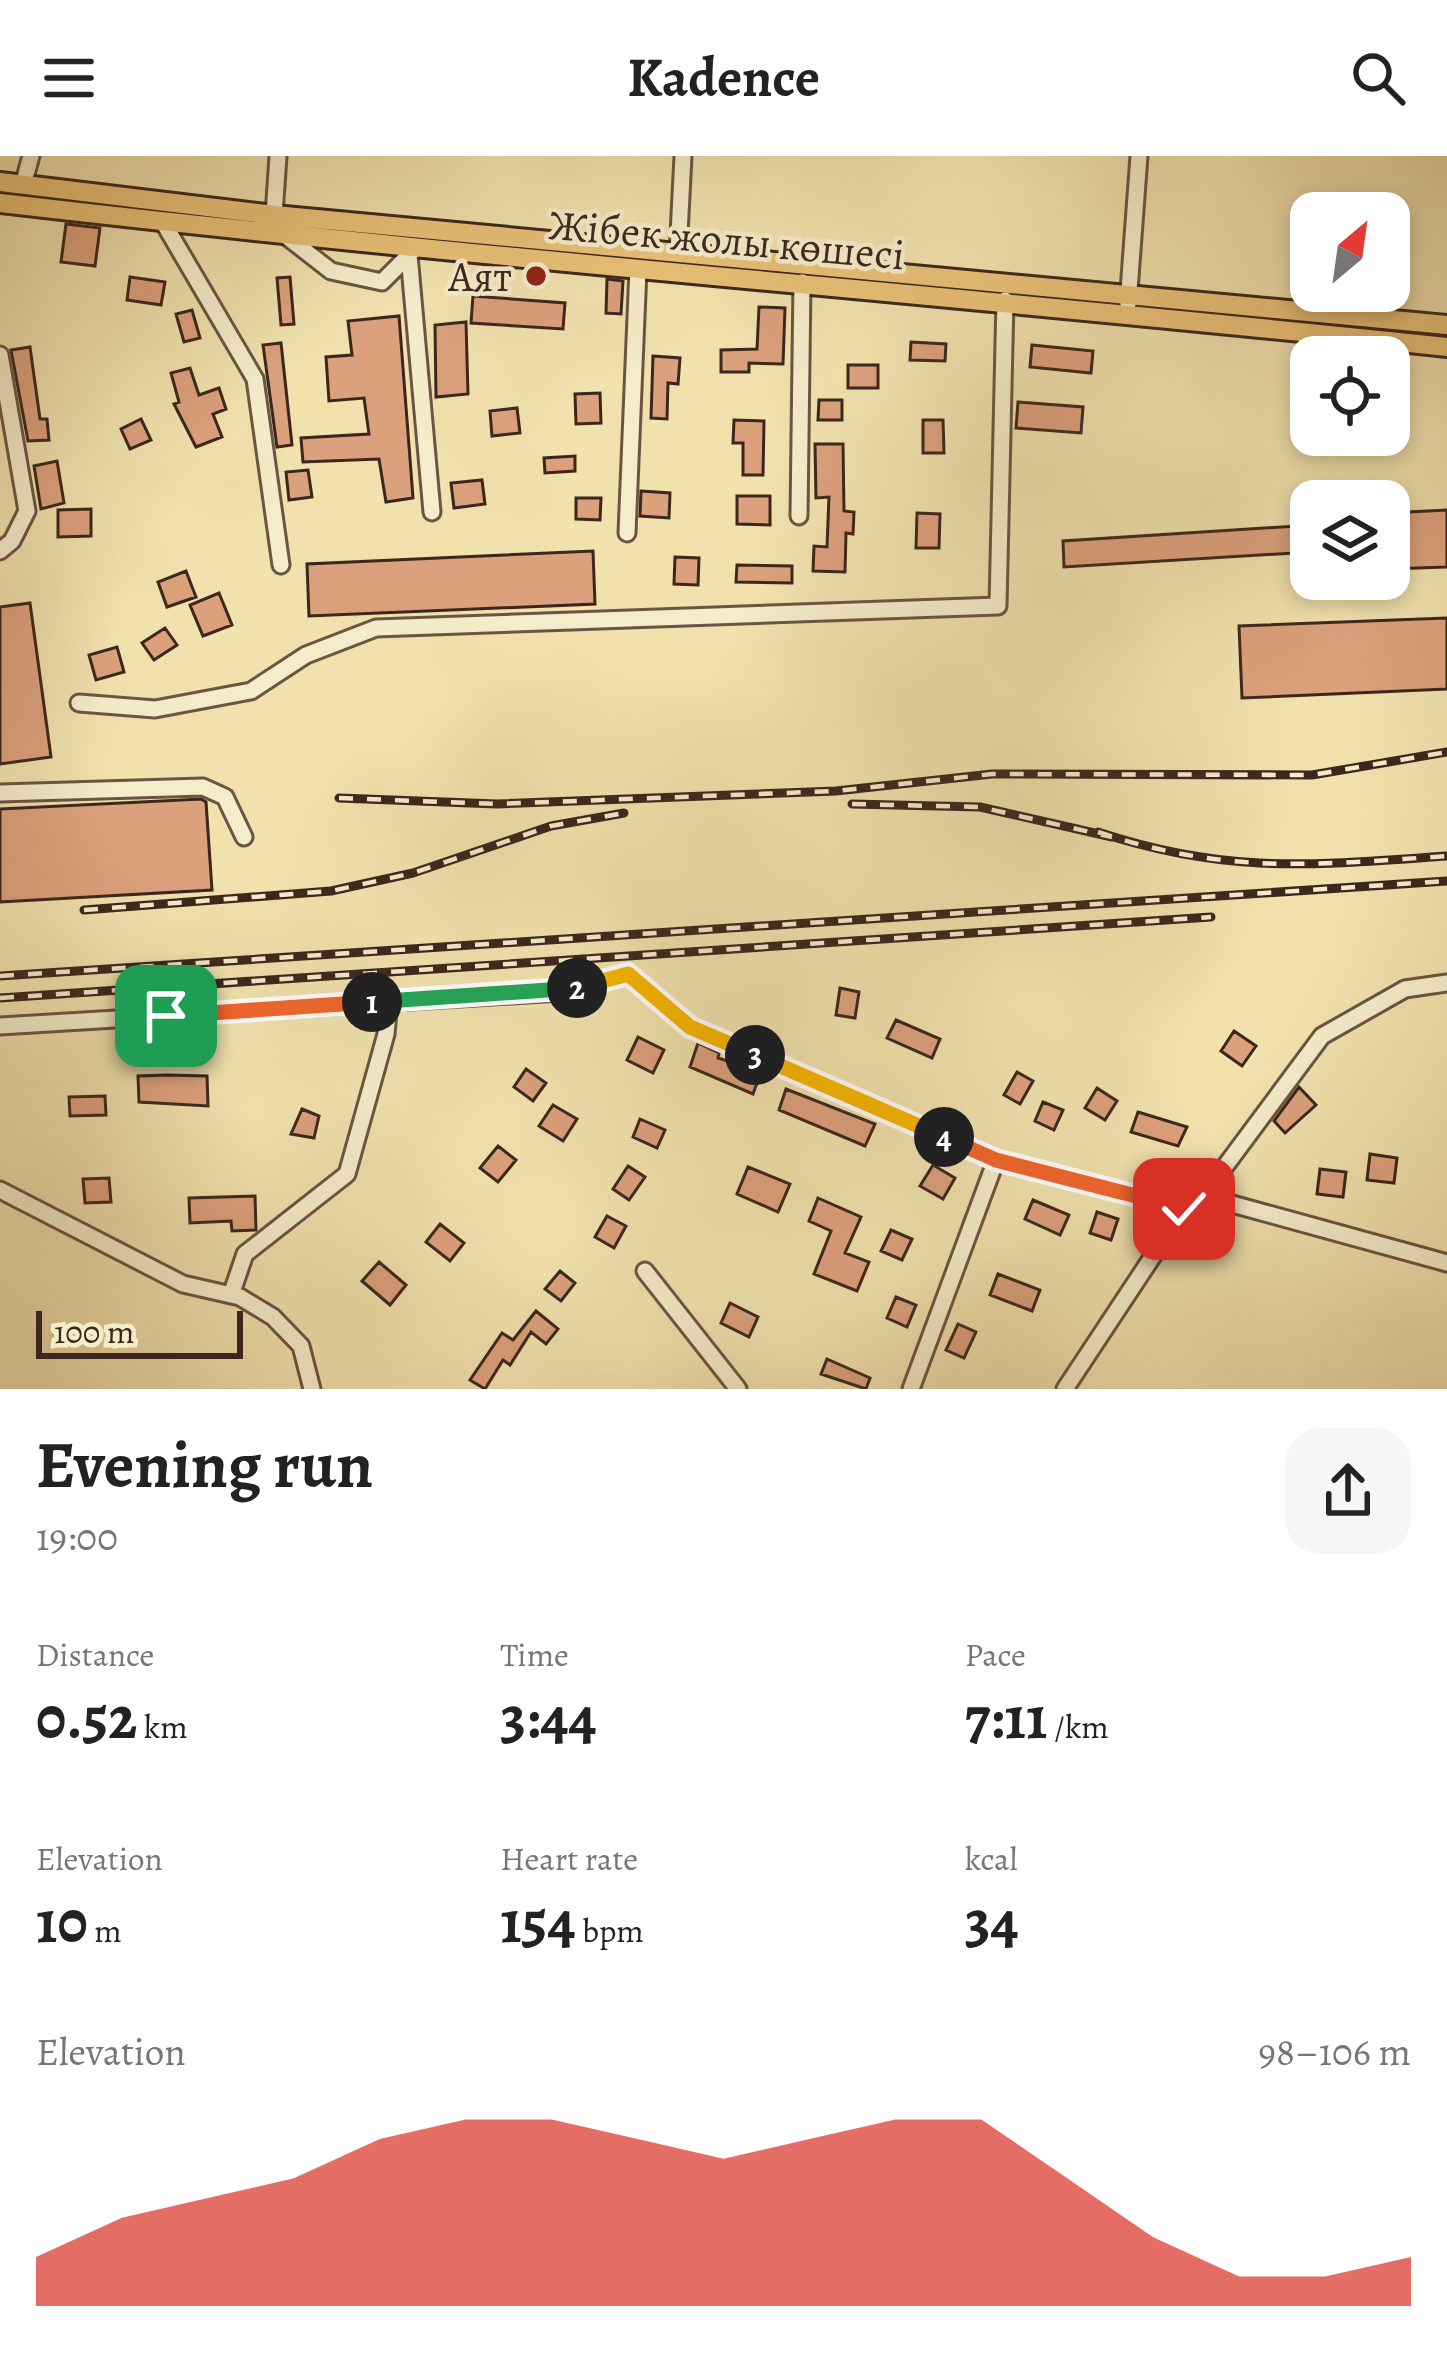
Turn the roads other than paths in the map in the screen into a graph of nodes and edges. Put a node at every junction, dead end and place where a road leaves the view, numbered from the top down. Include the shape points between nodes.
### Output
1 (31, 156) edge
2 (278, 156) edge
3 (683, 156) edge
4 (1139, 156) edge
5 (0, 182) edge
6 (23, 185) junction
7 (0, 203) edge
8 (274, 215) junction
9 (164, 222) junction
10 (286, 236) junction
11 (414, 250) junction
12 (678, 254) junction
13 (638, 268) junction
14 (802, 283) junction
15 (1005, 300) junction
16 (1128, 305) junction
17 (1447, 325) edge
18 (1447, 346) edge
19 (0, 355) edge
20 (432, 512) dead end
21 (799, 516) dead end
22 (627, 533) dead end
23 (0, 550) edge
24 (281, 565) dead end
25 (79, 703) dead end
26 (0, 793) edge
27 (244, 837) dead end
28 (1447, 983) edge
29 (389, 1001) junction
30 (0, 1026) edge
31 (996, 1160) junction
32 (0, 1190) edge
33 (1203, 1196) junction
34 (1184, 1209) junction
35 (1447, 1263) edge
36 (645, 1271) dead end
37 (231, 1295) junction
38 (312, 1389) edge
39 (738, 1389) edge
40 (910, 1389) edge
41 (1065, 1389) edge

1 - 6 street
2 - 8 street
3 - 12 street
4 - 16 street
5 - 6 main road, Жібек жолы көшесі
6 - 8 main road, Жібек жолы көшесі
7 - 9 main road, Жібек жолы көшесі
8 - 12 main road, Жібек жолы көшесі
9 - 10 main road, Жібек жолы көшесі
9 - 24 street via 255,379
10 - 11 main road, Жібек жолы көшесі
10 - 11 street via 332,271 382,282
11 - 13 main road, Жібек жолы көшесі
11 - 20 street
12 - 16 main road, Жібек жолы көшесі
13 - 14 main road, Жібек жолы көшесі
13 - 22 street
14 - 15 main road, Жібек жолы көшесі
14 - 21 street
15 - 16 main road, Жібек жолы көшесі
15 - 25 street via 998,606 376,628 306,655 251,691 155,709
16 - 17 main road, Жібек жолы көшесі
16 - 18 main road, Жібек жолы көшесі
19 - 23 street via 27,511
26 - 27 street via 203,787 225,797
28 - 33 street via 1405,989 1322,1036
29 - 30 street
29 - 31 street via 560,992 628,974 690,1027
29 - 37 street via 347,1174 245,1254
31 - 34 street
31 - 40 street
32 - 37 street via 183,1284
33 - 34 street
33 - 35 street
34 - 41 street
36 - 39 street
37 - 38 street via 273,1317 301,1346

